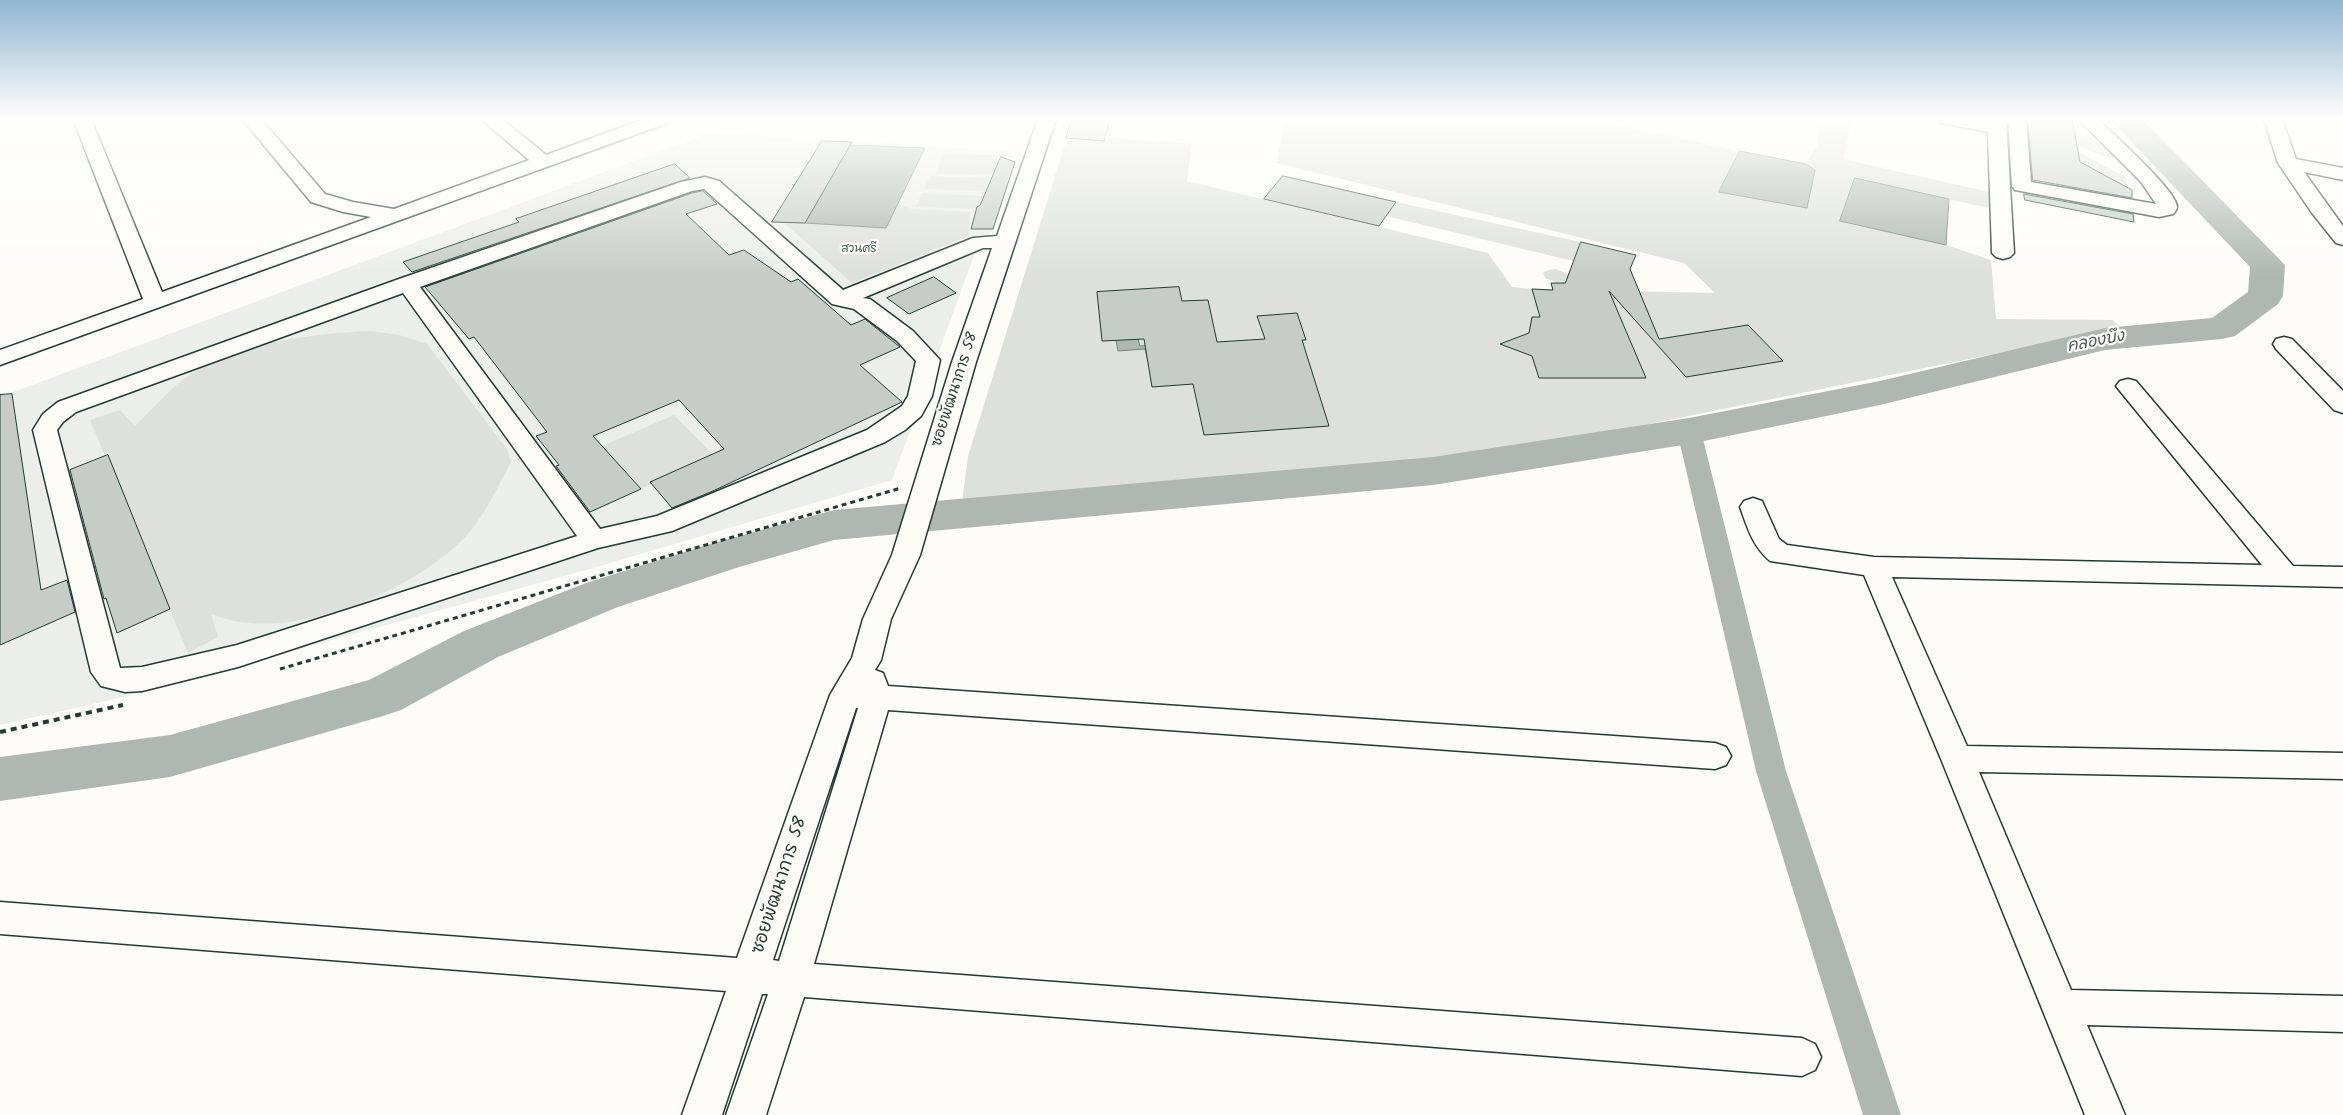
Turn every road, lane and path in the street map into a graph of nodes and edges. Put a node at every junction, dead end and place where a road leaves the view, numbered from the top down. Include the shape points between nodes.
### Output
1 (103, 171) edge
2 (295, 171) edge
3 (518, 171) edge
4 (1029, 171) edge
5 (1999, 171) edge
6 (2021, 171) edge
7 (2141, 171) edge
8 (2293, 171) edge
9 (2327, 171) edge
10 (2343, 174) edge
11 (2000, 181) junction
12 (2022, 186) junction
13 (398, 215) junction
14 (2343, 240) edge
15 (1004, 242) junction
16 (2003, 253) dead end
17 (407, 284) junction
18 (840, 299) junction
19 (155, 302) junction
20 (2284, 344) dead end
21 (0, 358) edge
22 (928, 360) junction
23 (964, 362) junction
24 (2128, 386) dead end
25 (2343, 405) edge
26 (901, 487) dead end
27 (1753, 507) dead end
28 (594, 540) junction
29 (1874, 567) junction
30 (2286, 576) junction
31 (2343, 577) edge
32 (273, 671) dead end
33 (860, 696) junction
34 (127, 705) dead end
35 (0, 732) edge
36 (1715, 756) dead end
37 (1957, 759) junction
38 (2343, 766) edge
39 (0, 918) edge
40 (751, 976) junction
41 (792, 978) junction
42 (2060, 1007) junction
43 (2343, 1014) edge
44 (1802, 1057) dead end
45 (702, 1115) edge
46 (746, 1115) edge
47 (2105, 1115) edge

1 - 19 street
2 - 13 street via 318,198 350,208
3 - 13 street
4 - 15 street, ซอยพัฒนาการ 58
5 - 11 street
6 - 12 street
7 - 12 street via 2166,202 2166,210
8 - 14 street
9 - 10 street
11 - 12 street
11 - 16 street
13 - 19 street
15 - 18 street via 980,242
15 - 23 street, ซอยพัฒนาการ 58
17 - 18 street via 704,183 712,185
17 - 28 street
17 - 28 street via 67,407 49,421 46,430 106,672 112,678 142,679 238,656
18 - 22 street via 862,304 905,336
19 - 21 street
20 - 25 street
22 - 23 street
22 - 28 street via 920,396 912,411 876,436 663,524
23 - 33 street, ซอยพัฒนาการ 58 via 906,555 877,619
24 - 30 street
26 - 32 path
27 - 29 street via 1768,544 1780,554
29 - 30 street
29 - 37 street
30 - 31 street
33 - 36 street
33 - 40 street, ซอยพัฒนาการ 58
33 - 41 street
34 - 35 path
37 - 38 street
37 - 42 street
39 - 40 street
40 - 41 street
40 - 45 street, ซอยพัฒนาการ 58
41 - 44 street
41 - 46 street
42 - 43 street
42 - 47 street

